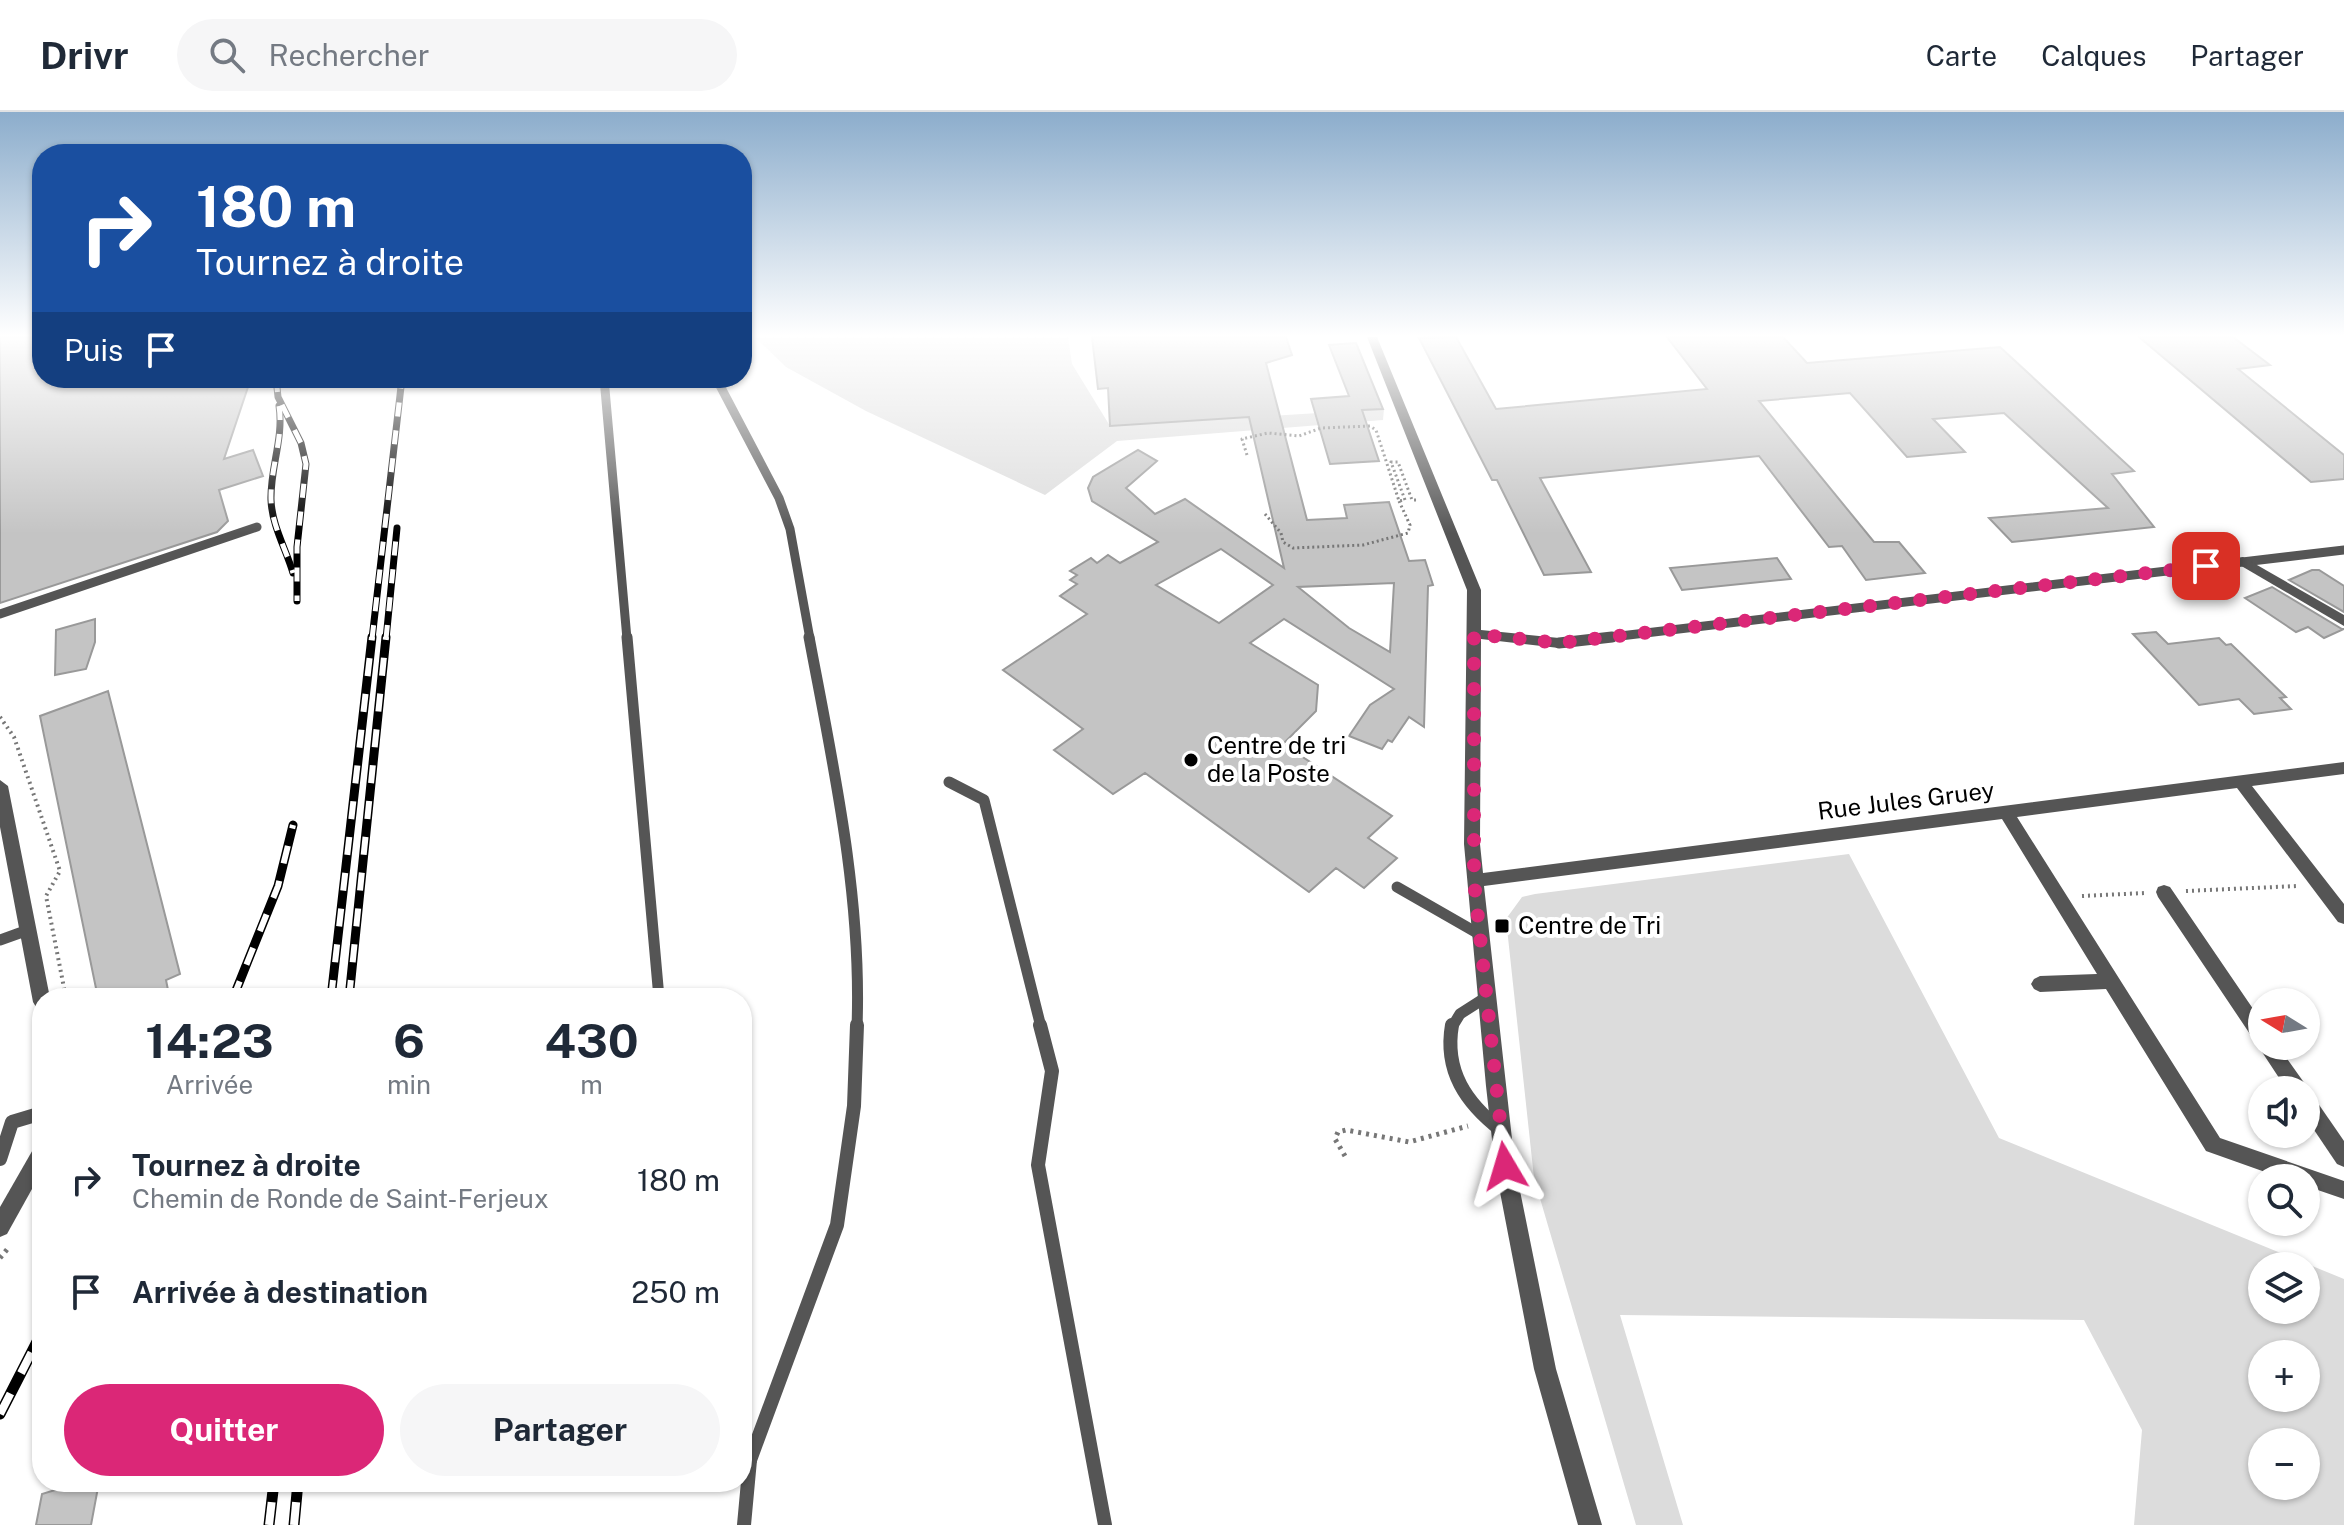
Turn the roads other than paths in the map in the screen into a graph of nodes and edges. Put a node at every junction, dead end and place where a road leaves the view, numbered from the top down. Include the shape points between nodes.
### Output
1 (606, 403) edge
2 (729, 403) edge
3 (1399, 403) edge
4 (257, 527) dead end
5 (2344, 550) edge
6 (2243, 561) junction
7 (0, 614) edge
8 (2344, 621) edge
9 (1474, 634) junction
10 (1559, 643) joint
11 (2344, 768) edge
12 (2240, 781) junction
13 (949, 782) dead end
14 (0, 786) edge
15 (2006, 812) junction
16 (1474, 881) junction
17 (1397, 887) dead end
18 (2164, 892) dead end
19 (2344, 917) edge
20 (28, 930) junction
21 (1479, 934) junction
22 (0, 940) edge
23 (2111, 981) junction
24 (2040, 984) dead end
25 (39, 988) edge
26 (658, 988) edge
27 (1485, 998) junction
28 (2248, 1016) edge
29 (32, 1116) edge
30 (2320, 1123) edge
31 (1501, 1130) junction
32 (2344, 1158) edge
33 (0, 1159) edge
34 (32, 1170) edge
35 (2344, 1190) edge
36 (0, 1227) edge
37 (752, 1437) edge
38 (745, 1492) edge
39 (744, 1525) edge
40 (1105, 1525) edge
41 (1590, 1525) edge

1 - 26 lane
2 - 37 lane via 790,529 845,834 859,971 854,1106 837,1225
3 - 9 street via 1474,590
4 - 7 lane
5 - 6 lane
6 - 8 street
6 - 10 lane
9 - 10 street
9 - 16 street
11 - 12 street, Rue Jules Gruey
12 - 15 street, Rue Jules Gruey
12 - 19 street
13 - 40 lane via 984,800 1052,1071 1038,1165
14 - 20 street
15 - 16 street, Rue Jules Gruey
15 - 23 street
16 - 21 street
17 - 21 lane
18 - 28 street
20 - 22 lane
20 - 25 street
21 - 27 street
23 - 24 street
23 - 35 street via 2213,1145
27 - 31 street
27 - 31 lane via 1454,1020 1456,1079 1469,1106
29 - 33 lane via 12,1122
30 - 32 street
31 - 41 street via 1545,1369
34 - 36 street
38 - 39 lane

